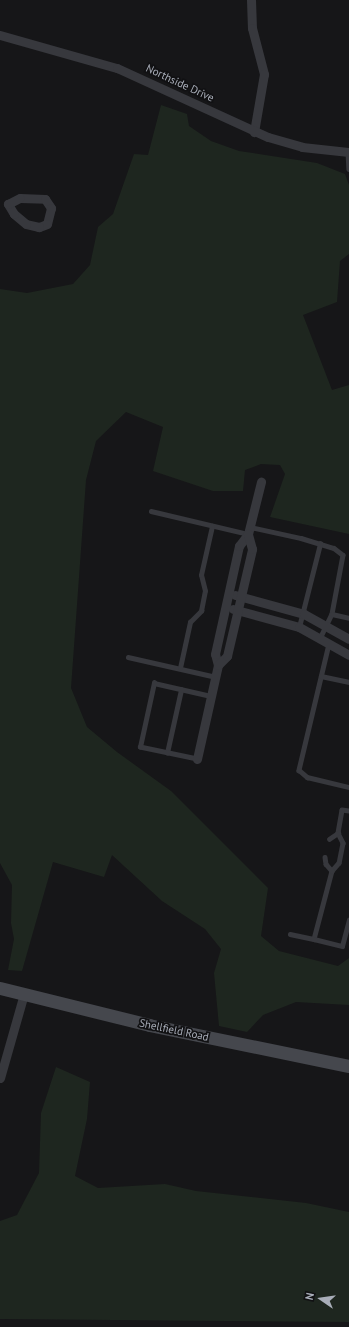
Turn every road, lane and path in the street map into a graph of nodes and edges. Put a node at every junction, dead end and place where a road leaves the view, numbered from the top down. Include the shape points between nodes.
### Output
1 (251, 0) edge
2 (0, 35) edge
3 (254, 132) junction
4 (349, 152) edge
5 (349, 169) edge
6 (4, 203) edge
7 (261, 482) dead end
8 (151, 511) dead end
9 (212, 526) junction
10 (249, 531) junction
11 (320, 544) junction
12 (228, 594) junction
13 (240, 597) junction
14 (225, 607) junction
15 (238, 610) junction
16 (304, 614) junction
17 (332, 614) junction
18 (349, 618) edge
19 (328, 626) junction
20 (299, 627) junction
21 (321, 637) junction
22 (349, 639) edge
23 (330, 642) junction
24 (349, 655) edge
25 (128, 657) dead end
26 (218, 665) junction
27 (180, 668) junction
28 (216, 676) junction
29 (321, 676) junction
30 (349, 682) edge
31 (181, 690) junction
32 (211, 696) junction
33 (167, 753) junction
34 (196, 759) joint
35 (349, 787) edge
36 (349, 812) edge
37 (338, 832) junction
38 (329, 839) dead end
39 (325, 857) dead end
40 (332, 871) junction
41 (349, 920) edge
42 (290, 934) dead end
43 (314, 939) junction
44 (0, 988) edge
45 (24, 994) junction
46 (349, 1066) edge
47 (0, 1078) edge

1 - 3 street via 252,28 264,74
2 - 3 street, Northside Drive via 117,68 172,91
3 - 4 street, Northside Drive via 302,147
4 - 5 lane
6 - 6 street via 26,224 39,228 47,224 51,208 45,199 20,198
7 - 10 street
8 - 9 lane
9 - 10 lane
9 - 27 lane via 202,576 205,591 201,611 190,622
10 - 11 lane
10 - 12 street via 239,546
10 - 13 street via 252,549
11 - 16 lane
11 - 17 lane via 340,551 343,555
12 - 13 street
12 - 14 street
13 - 15 street
13 - 16 street
14 - 15 street
14 - 26 street via 214,654
15 - 20 street
15 - 26 street via 227,656
16 - 19 street
16 - 20 lane
17 - 18 lane
17 - 19 lane
19 - 21 lane
19 - 22 street
20 - 21 street
21 - 23 street
23 - 24 street
23 - 29 lane
25 - 27 lane
26 - 28 street
27 - 28 lane
28 - 32 street
29 - 30 lane
29 - 35 lane via 299,770 307,777
31 - 32 lane
31 - 33 lane
31 - 33 lane via 154,684 140,747
32 - 34 street
33 - 34 lane
36 - 37 lane via 342,810
37 - 38 lane
37 - 40 lane via 343,843 339,863
39 - 40 lane via 326,864
40 - 43 lane
41 - 43 lane via 342,946
42 - 43 lane
44 - 45 street, Shellfield Road
45 - 46 street, Shellfield Road via 150,1026
45 - 47 street

